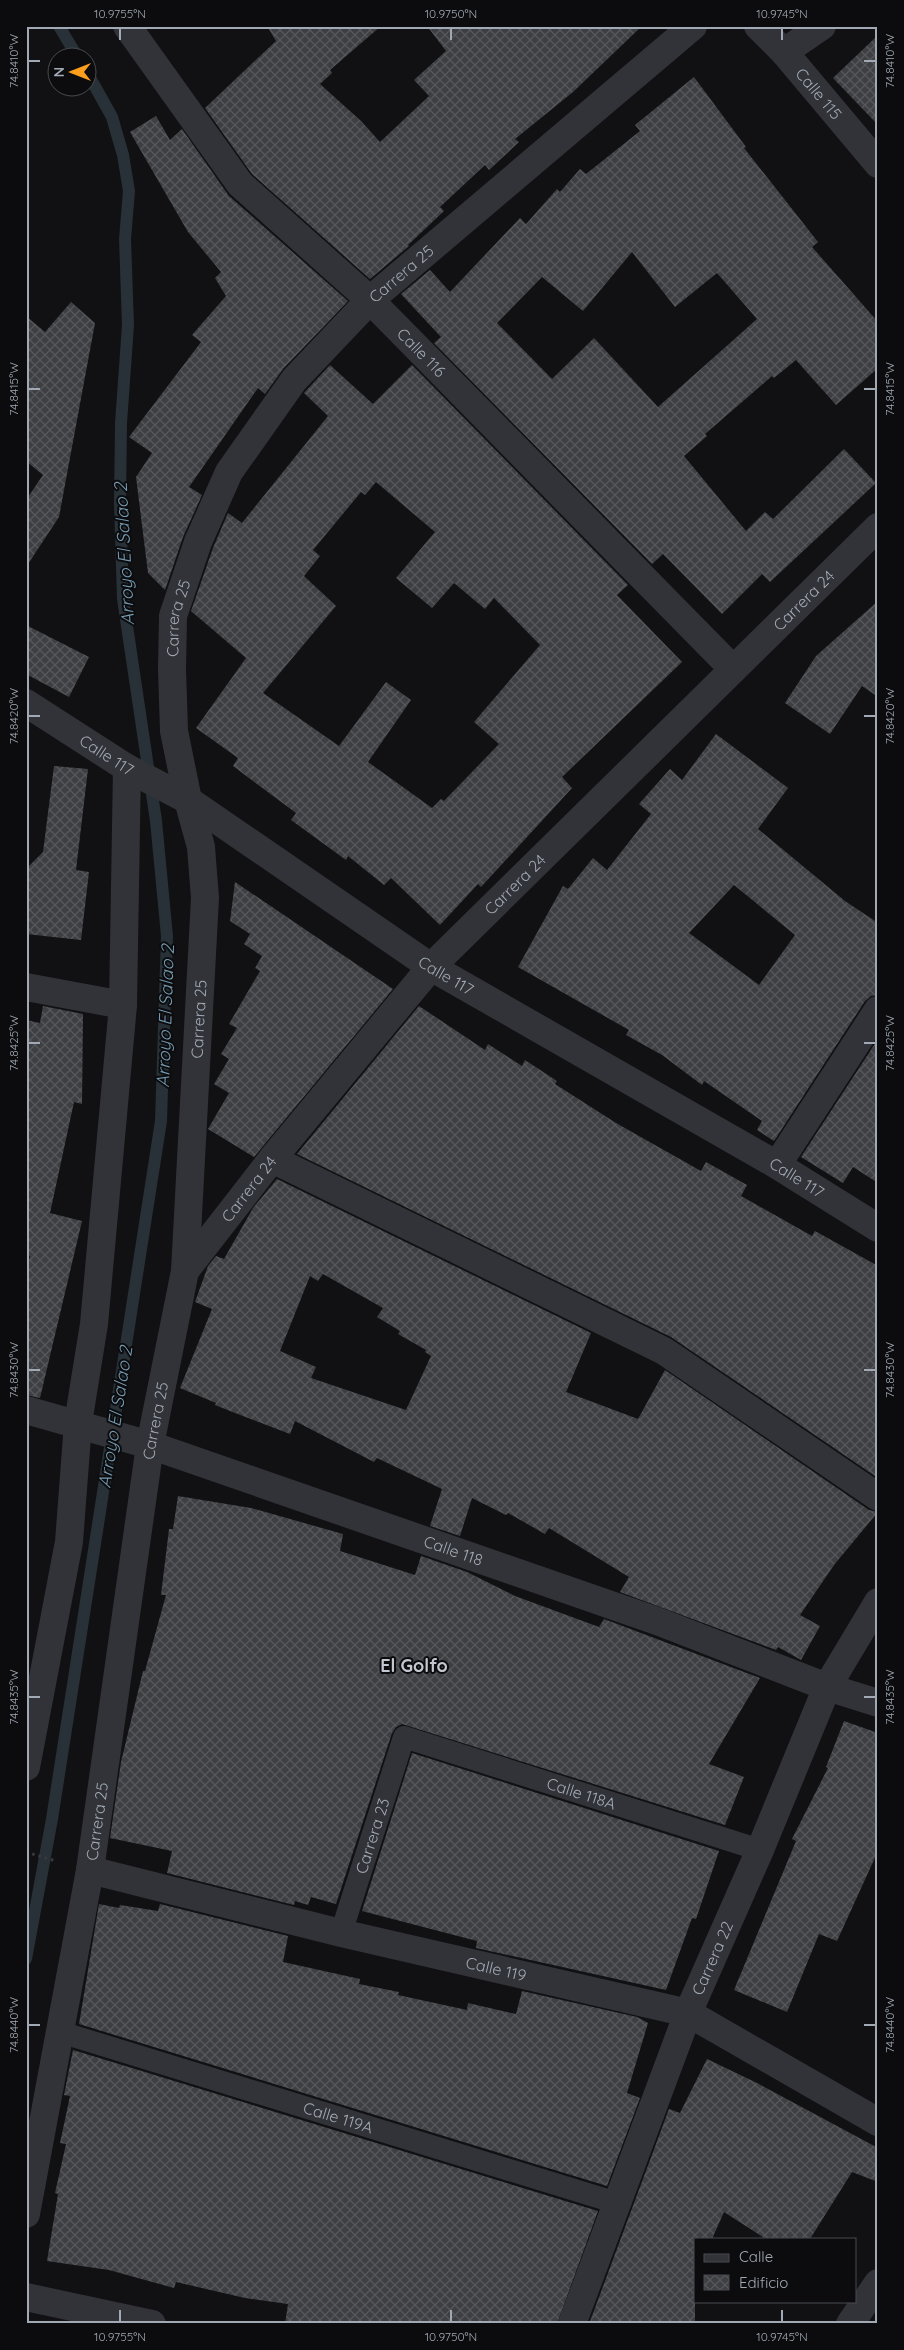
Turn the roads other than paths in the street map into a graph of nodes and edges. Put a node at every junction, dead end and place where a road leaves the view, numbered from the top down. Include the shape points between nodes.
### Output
1 (127, 26) edge
2 (693, 26) edge
3 (758, 26) edge
4 (822, 26) edge
5 (784, 52) junction
6 (878, 164) edge
7 (370, 300) junction
8 (878, 527) edge
9 (733, 669) junction
10 (26, 702) edge
11 (127, 768) junction
12 (188, 800) junction
13 (431, 967) junction
14 (26, 987) edge
15 (123, 1005) junction
16 (878, 1010) edge
17 (272, 1159) junction
18 (777, 1165) junction
19 (878, 1228) edge
20 (185, 1271) junction
21 (26, 1410) edge
22 (78, 1423) junction
23 (150, 1445) junction
24 (878, 1496) edge
25 (878, 1602) edge
26 (827, 1687) junction
27 (878, 1703) edge
28 (404, 1737) joint
29 (26, 1767) edge
30 (760, 1850) junction
31 (90, 1870) junction
32 (341, 1933) junction
33 (688, 2013) junction
34 (60, 2032) junction
35 (878, 2122) edge
36 (617, 2203) junction
37 (26, 2214) edge
38 (878, 2283) edge
39 (26, 2297) edge
40 (152, 2324) edge
41 (572, 2324) edge
42 (850, 2324) edge

1 - 7 street, Calle 116 via 240,184
2 - 7 street, Carrera 25
3 - 5 street, Calle 115
4 - 5 street
5 - 6 street, Calle 115
7 - 9 street, Calle 116
7 - 12 street, Carrera 25 via 294,380 229,472 198,542 173,616 174,731
8 - 9 street, Carrera 24
9 - 13 street, Carrera 24
10 - 11 street, Calle 117
11 - 12 street, Calle 117
11 - 15 street
12 - 13 street, Calle 117
12 - 20 street, Carrera 25 via 201,847 205,898
13 - 17 street, Carrera 24
13 - 18 street, Calle 117
14 - 15 street
15 - 22 street via 94,1324
16 - 18 street
17 - 20 street, Carrera 24
17 - 24 street via 664,1351
18 - 19 street, Calle 117
20 - 23 street, Carrera 25
21 - 22 street, Calle 118
22 - 23 street, Calle 118
22 - 29 street via 68,1542
23 - 26 street, Calle 118 via 657,1621
23 - 31 street, Carrera 25
25 - 26 street, Carrera 22
26 - 27 street, Calle 118
26 - 30 street, Carrera 22
28 - 30 lane, Calle 118A
28 - 32 lane, Carrera 23
30 - 33 street, Carrera 22
31 - 32 street, Calle 119
31 - 34 street, Carrera 25
32 - 33 street, Calle 119
33 - 35 street, Calle 119
33 - 36 street, Carrera 22
34 - 36 lane, Calle 119A
34 - 37 street, Carrera 25
36 - 41 street, Carrera 22
38 - 42 street
39 - 40 street

